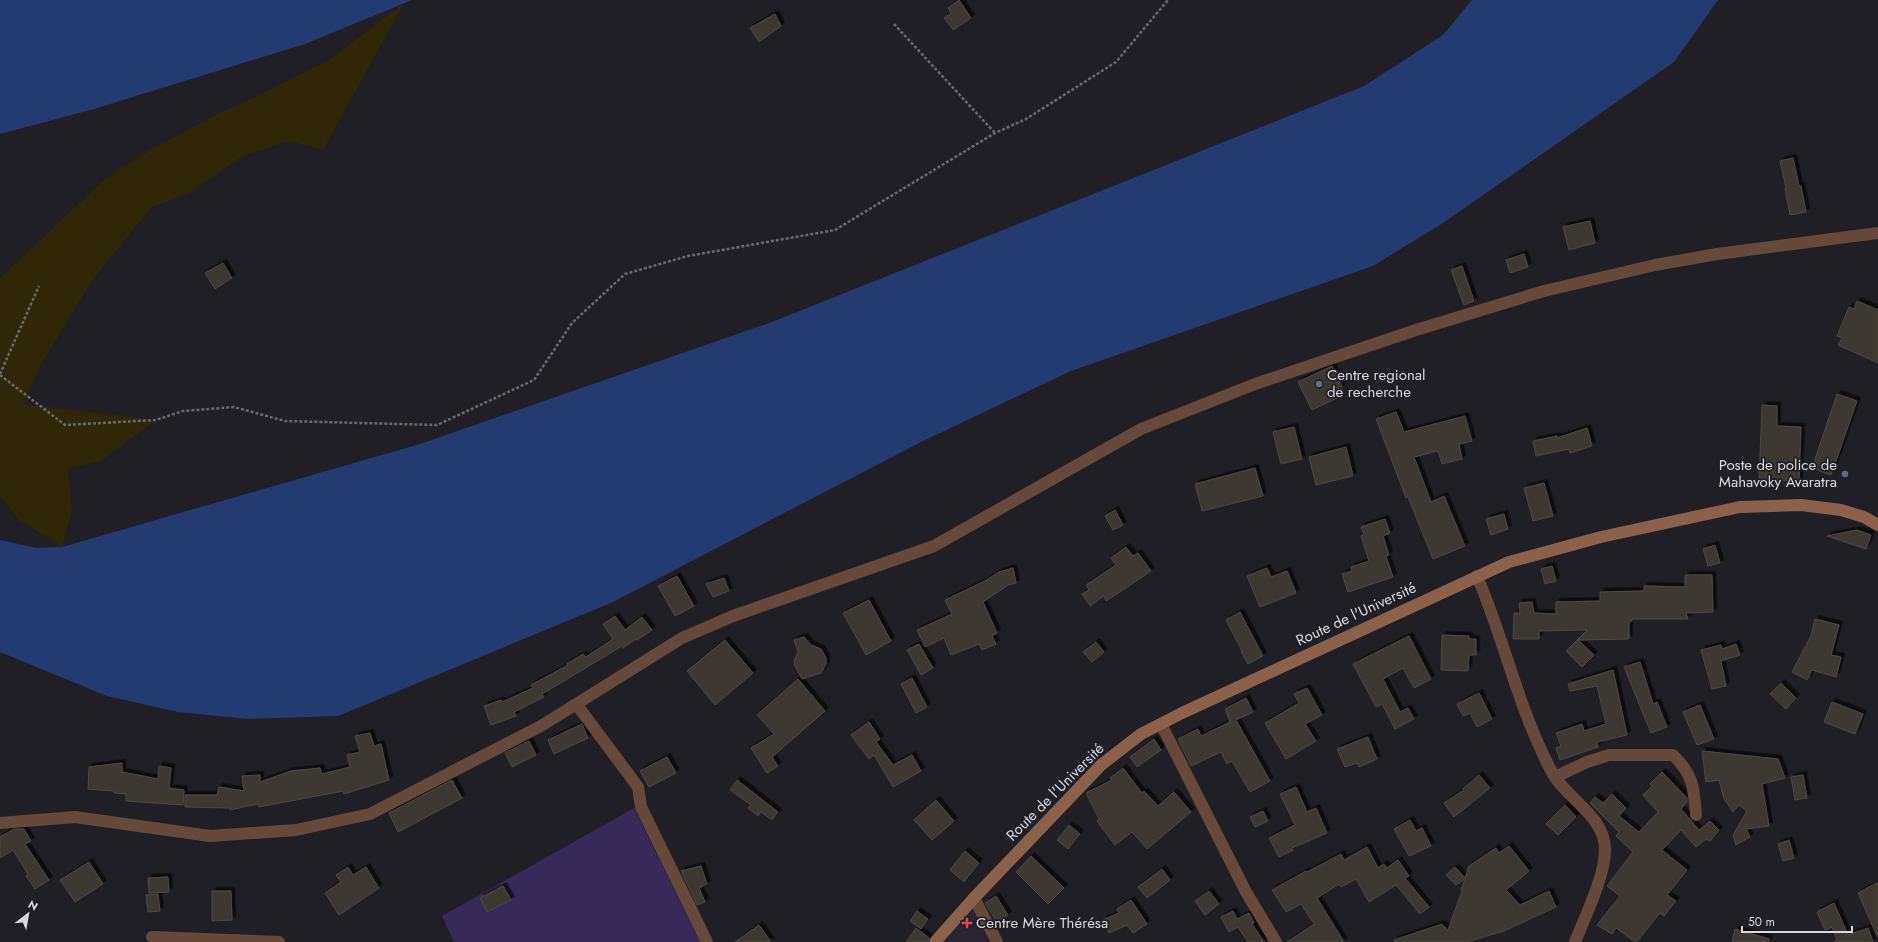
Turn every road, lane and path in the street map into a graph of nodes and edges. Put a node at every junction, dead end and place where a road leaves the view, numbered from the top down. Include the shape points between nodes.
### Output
1 (1168, 0) edge
2 (894, 24) dead end
3 (994, 133) junction
4 (1878, 234) edge
5 (39, 286) dead end
6 (0, 374) edge
7 (1878, 525) edge
8 (1477, 576) junction
9 (577, 704) junction
10 (1161, 724) junction
11 (1555, 777) junction
12 (1696, 815) dead end
13 (0, 823) edge
14 (974, 898) junction
15 (152, 937) dead end
16 (279, 942) edge
17 (707, 942) edge
18 (935, 942) edge
19 (997, 942) edge
20 (1276, 942) edge
21 (1575, 942) edge

1 - 3 path via 1116,62 1026,119
2 - 3 path
3 - 6 path via 835,230 688,256 625,274 572,323 534,380 437,425 285,421 234,407 183,411 156,420 65,425
4 - 9 street via 1717,254 1655,265 1544,291 1416,330 1255,384 1141,429 934,546 733,616 682,638
5 - 6 path
7 - 8 street, Route de l'Université via 1864,517 1841,510 1801,506 1740,507 1601,537 1509,562
8 - 10 street, Route de l'Université
8 - 11 street via 1492,611 1526,718
9 - 13 street via 540,726 370,814 296,830 210,836 75,817
9 - 17 street via 638,787 641,807
10 - 14 street, Route de l'Université via 1141,734 1101,765
10 - 20 street via 1246,892
11 - 12 street via 1609,755 1673,755 1684,765 1693,787
11 - 21 street via 1592,817 1601,833 1605,849 1595,892
14 - 18 street, Route de l'Université
14 - 19 street
15 - 16 street

